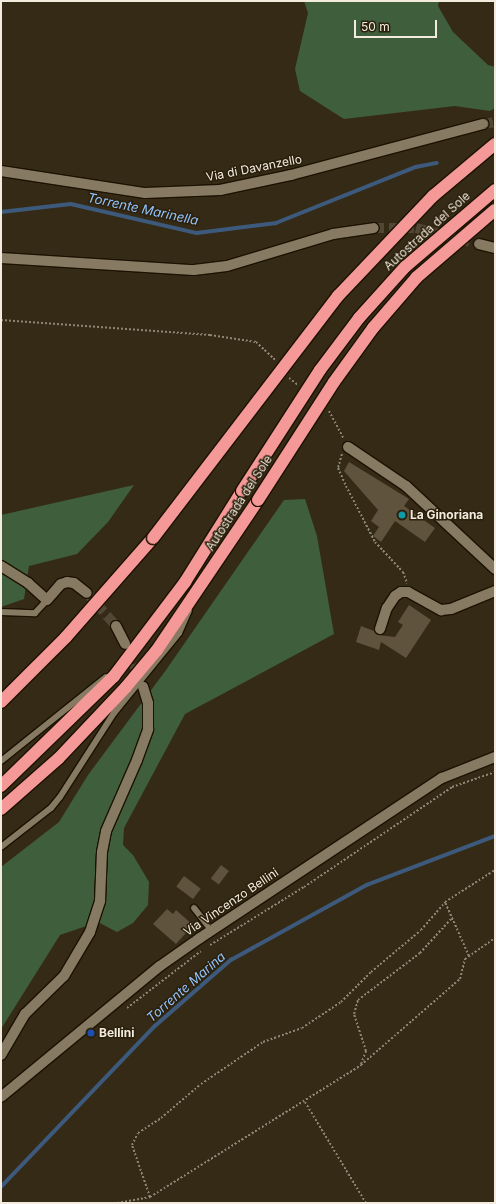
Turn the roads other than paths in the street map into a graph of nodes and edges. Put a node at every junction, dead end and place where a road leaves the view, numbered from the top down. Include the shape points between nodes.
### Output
1 (483, 124) tunnel mouth
2 (495, 144) edge
3 (1, 171) edge
4 (495, 190) edge
5 (495, 210) edge
6 (374, 228) tunnel mouth
7 (479, 244) tunnel mouth
8 (495, 248) edge
9 (1, 258) edge
10 (348, 447) dead end
11 (1, 566) edge
12 (495, 569) edge
13 (495, 591) edge
14 (86, 593) tunnel mouth
15 (197, 593) junction
16 (47, 600) junction
17 (1, 612) edge
18 (116, 626) tunnel mouth
19 (380, 629) dead end
20 (125, 644) tunnel mouth
21 (127, 660) junction
22 (143, 687) tunnel mouth
23 (1, 702) edge
24 (495, 757) edge
25 (1, 761) edge
26 (1, 786) edge
27 (1, 809) edge
28 (1, 847) edge
29 (194, 908) dead end
30 (212, 931) junction
31 (1, 1055) edge
32 (1, 1097) edge

1 - 3 street, Via di Davanzello via 290,175 220,190 145,193
2 - 23 highway, Autostrada del Sole, bridge via 433,196 338,296 153,538 66,637
4 - 21 highway, Autostrada del Sole, bridge via 405,267 359,318 320,370 185,582
5 - 15 highway, Autostrada del Sole, bridge via 417,277 373,328 334,382
6 - 9 street via 333,234 228,266 194,270
7 - 8 street
10 - 12 street via 406,486
11 - 16 street via 28,583
13 - 19 street via 451,609 441,610 408,592 401,592 387,608
14 - 16 street via 74,583 67,582 61,584
15 - 27 highway, Autostrada del Sole via 157,650 126,687 58,759
15 - 28 lane via 179,633 114,713 60,797 51,808
16 - 17 lane via 34,613
18 - 20 street
21 - 25 lane
21 - 26 highway, Autostrada del Sole via 91,702
22 - 31 street via 148,703 148,729 106,831 102,852 100,901 90,932 64,976 25,1014
24 - 30 street, Via Vincenzo Bellini via 442,778
29 - 30 lane
30 - 32 street, Via Vincenzo Bellini via 160,966

